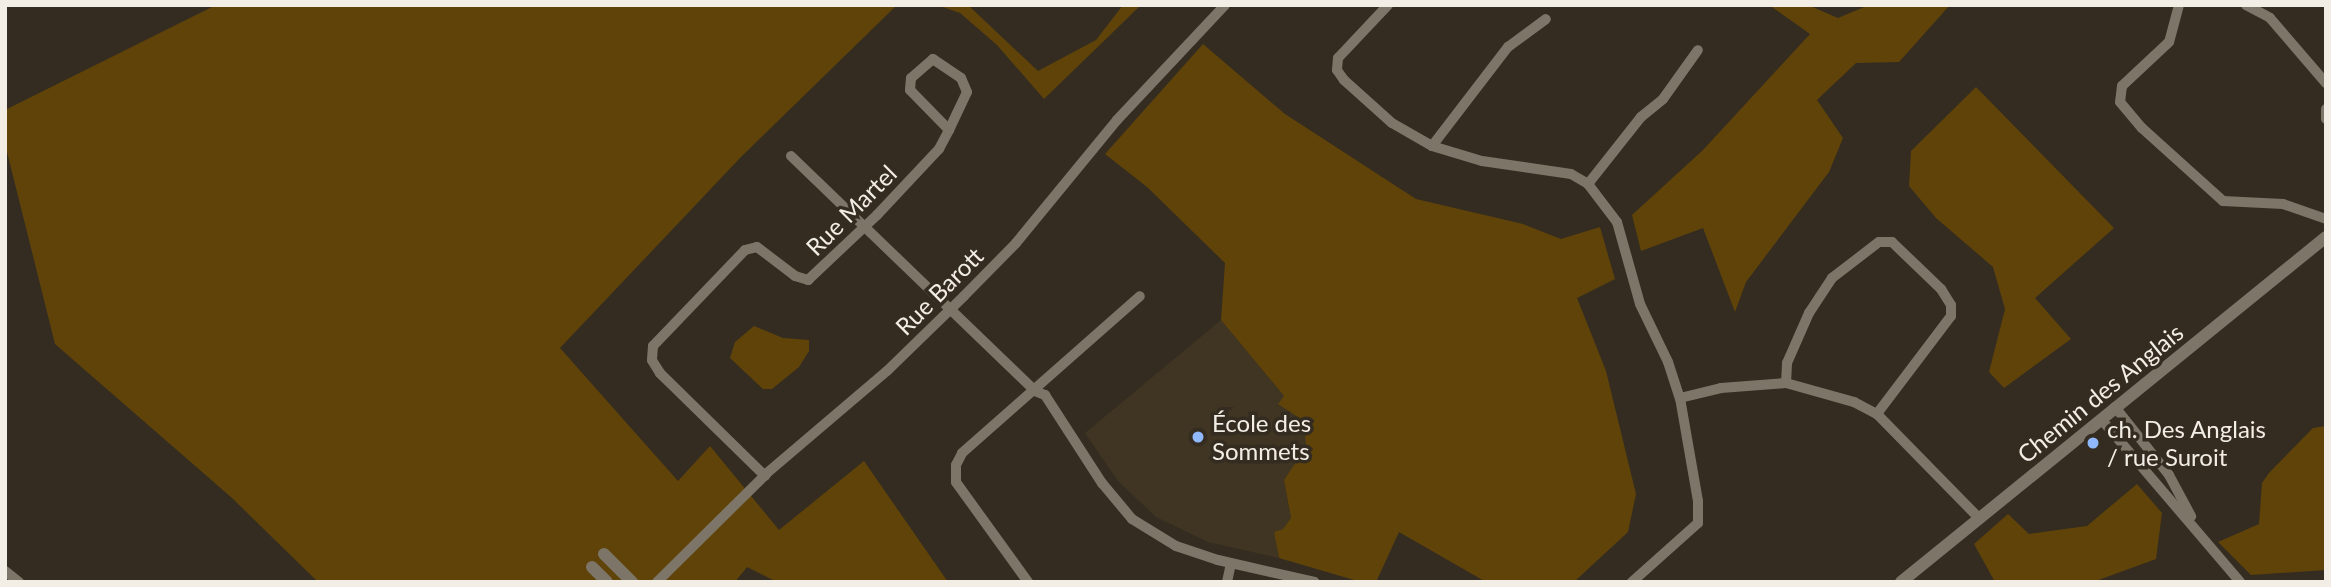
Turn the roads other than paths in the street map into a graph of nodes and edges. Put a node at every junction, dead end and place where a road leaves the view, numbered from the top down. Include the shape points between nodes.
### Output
1 (1225, 5) edge
2 (1388, 5) edge
3 (2179, 5) edge
4 (2246, 5) edge
5 (1546, 19) dead end
6 (1698, 50) dead end
7 (2326, 83) edge
8 (2326, 109) edge
9 (2326, 119) edge
10 (949, 130) junction
11 (1432, 146) junction
12 (791, 156) dead end
13 (1588, 184) junction
14 (2326, 219) edge
15 (867, 225) junction
16 (2326, 237) edge
17 (1140, 296) dead end
18 (951, 310) junction
19 (1786, 383) junction
20 (1034, 391) junction
21 (1680, 398) junction
22 (2115, 407) junction
23 (1877, 414) junction
24 (2101, 419) junction
25 (765, 476) junction
26 (1979, 518) junction
27 (2194, 523) junction
28 (604, 554) dead end
29 (1231, 563) junction
30 (592, 567) dead end
31 (5, 571) edge
32 (19, 582) edge
33 (607, 582) edge
34 (632, 582) edge
35 (657, 582) edge
36 (1028, 582) edge
37 (1227, 582) edge
38 (1315, 582) edge
39 (1632, 582) edge
40 (1901, 582) edge
41 (2240, 582) edge

1 - 18 street, Rue Barott via 1117,120 1016,243
2 - 11 street via 1338,58 1337,70 1392,124
3 - 14 street via 2169,42 2122,86 2120,102 2223,201 2283,204
4 - 7 street via 2270,18
5 - 11 street via 1508,47 1457,107
6 - 13 street via 1663,99 1641,117
8 - 9 street
10 - 10 street, Rue Martel via 967,92 966,84 933,59 911,78 911,90
10 - 15 street, Rue Martel via 939,149
11 - 13 street via 1482,162 1552,168
12 - 15 street
13 - 21 street via 1617,222 1640,304
15 - 18 street
15 - 25 street, Rue Martel via 808,280 758,247 745,250 653,346 652,360 660,373
16 - 22 street, Chemin des Anglais
17 - 20 street
18 - 20 street
18 - 25 street, Rue Barott
19 - 21 street via 1721,388
19 - 23 street via 1826,392
19 - 23 street via 1787,363 1809,313 1832,278 1879,242 1892,242 1941,289 1951,305 1951,316
20 - 29 street via 1045,395 1102,483 1132,519 1176,546
20 - 36 street via 962,453 956,465 956,482
21 - 39 street via 1698,523
22 - 24 street, Chemin des Anglais
22 - 27 street via 2169,475
23 - 26 street
24 - 26 street, Chemin des Anglais
24 - 27 street
25 - 35 street, Rue Barott
26 - 40 street, Chemin des Anglais
27 - 41 street
28 - 34 street
29 - 37 street
29 - 38 street
30 - 33 street
31 - 32 street

